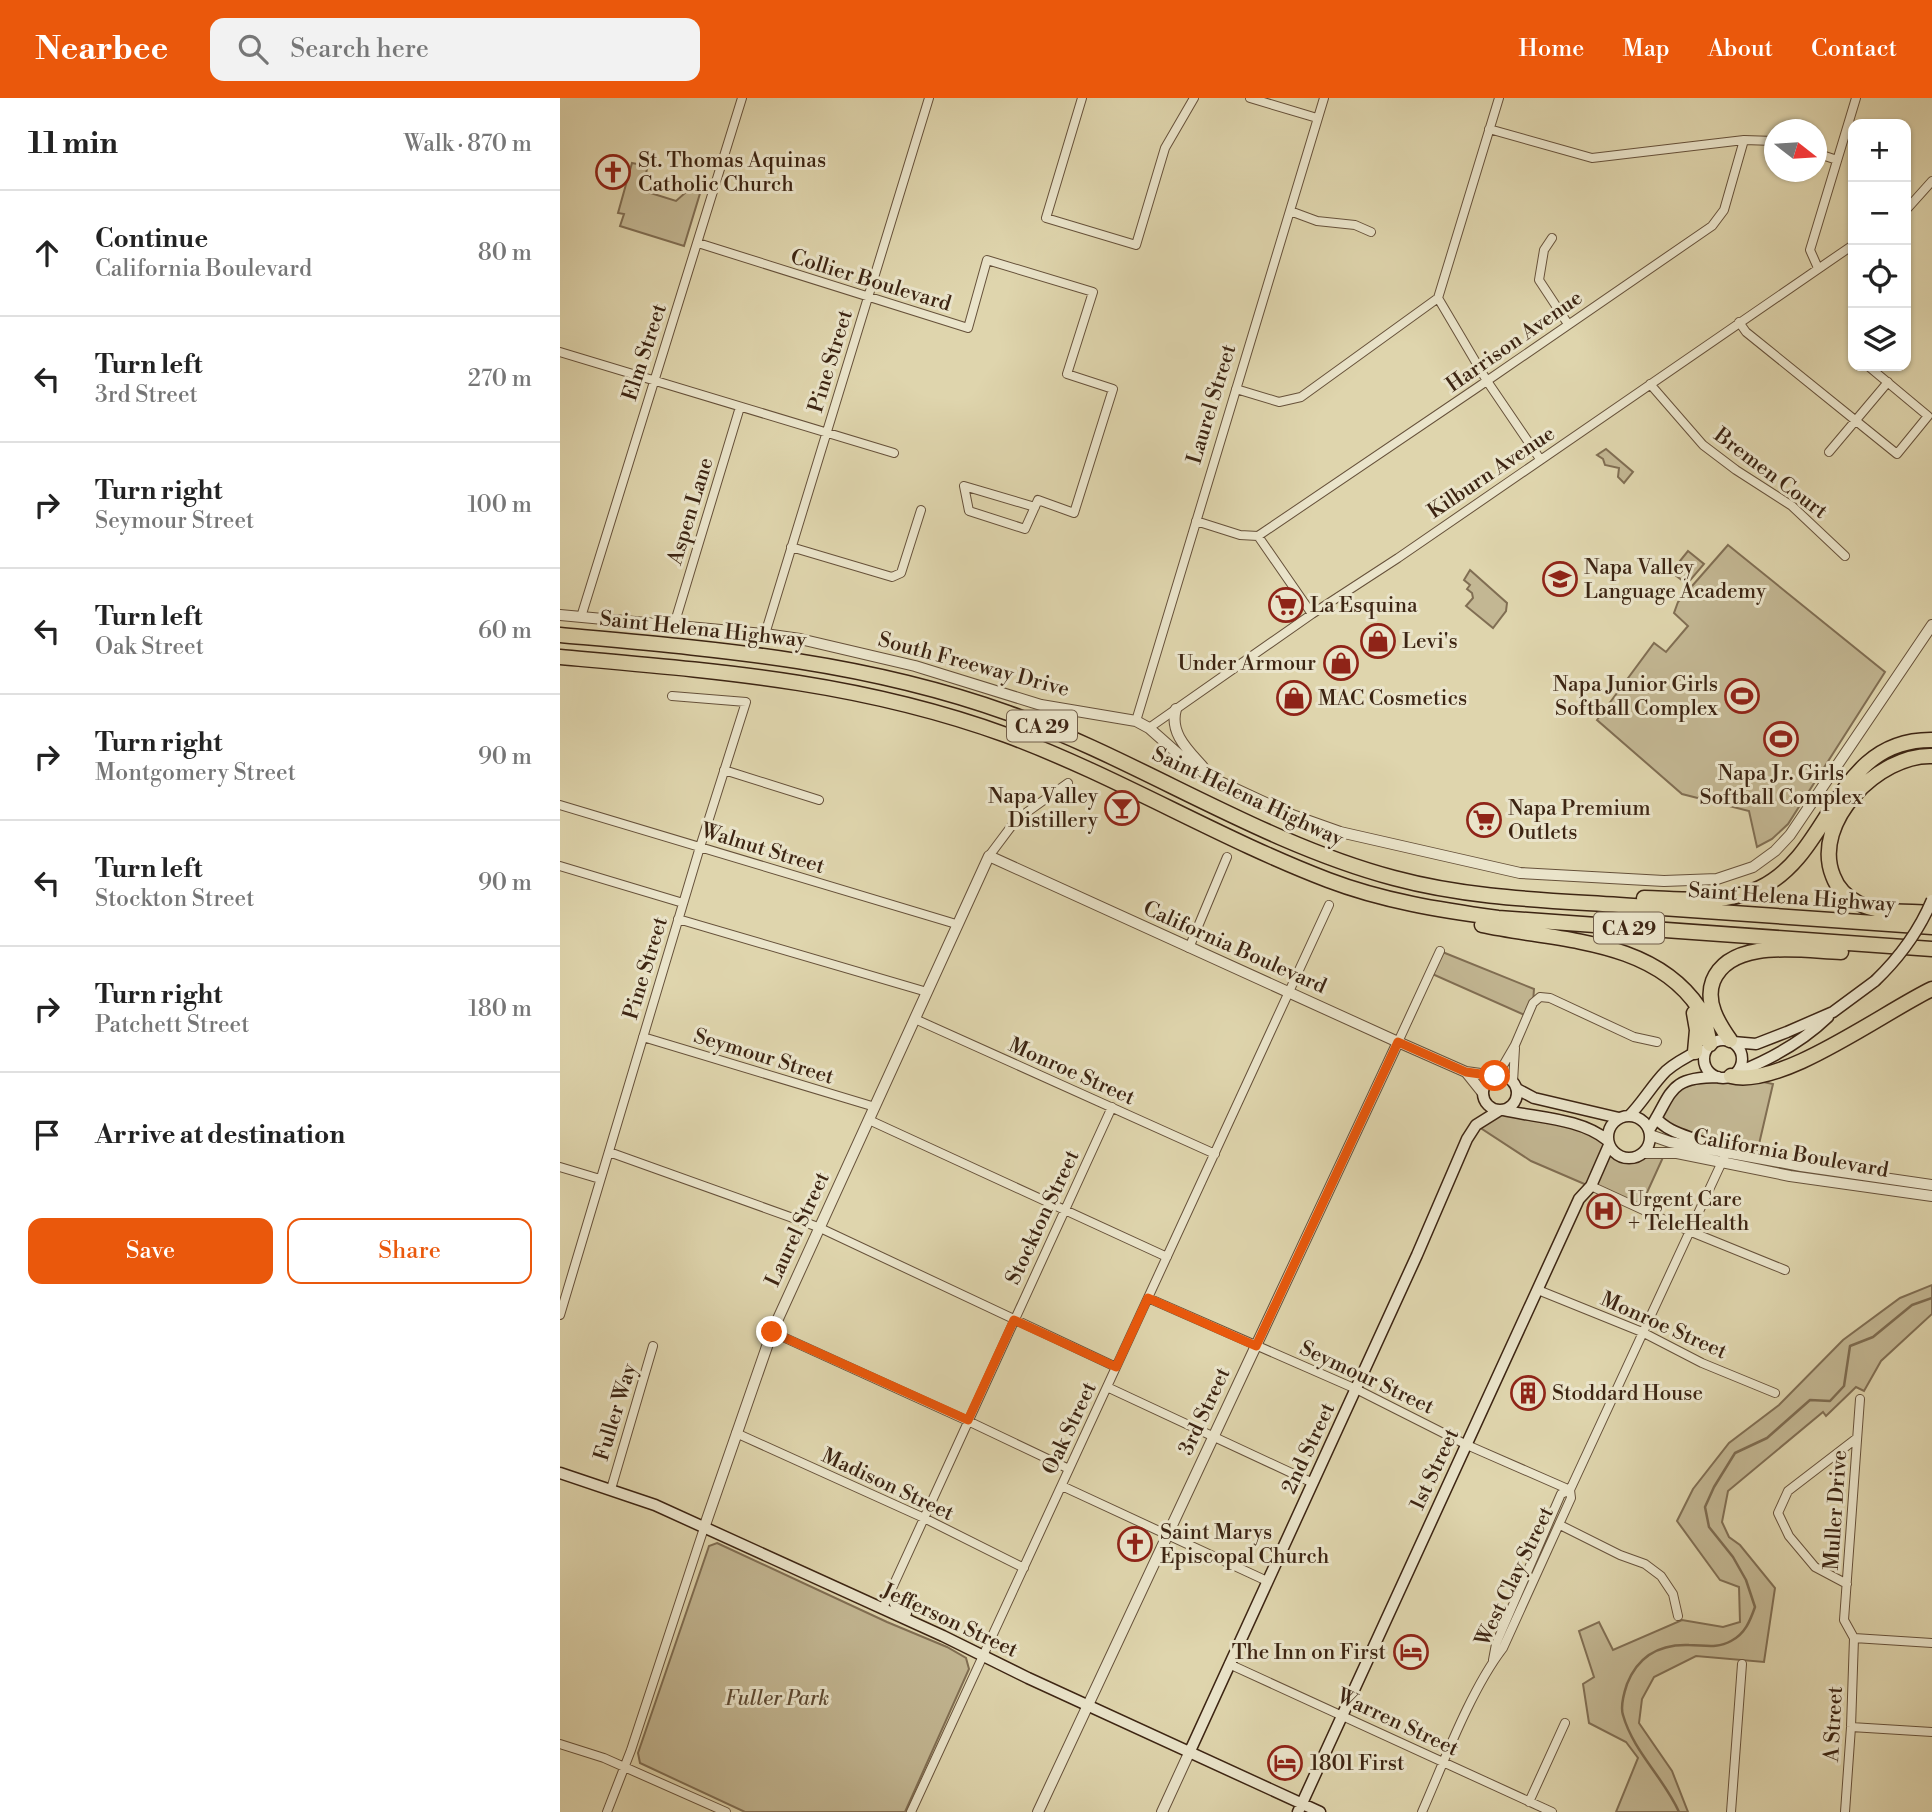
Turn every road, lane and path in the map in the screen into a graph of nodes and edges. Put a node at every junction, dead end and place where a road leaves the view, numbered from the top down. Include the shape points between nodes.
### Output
1 (742, 98) edge
2 (929, 98) edge
3 (1082, 98) edge
4 (1194, 98) edge
5 (1251, 98) edge
6 (1324, 98) edge
7 (1499, 98) edge
8 (1856, 98) edge
9 (1318, 118) junction
10 (1489, 129) junction
11 (1744, 140) junction
12 (1764, 141) edge
13 (1827, 157) edge
14 (1837, 160) junction
15 (1932, 181) edge
16 (1911, 204) edge
17 (1290, 211) junction
18 (1371, 232) dead end
19 (1552, 238) dead end
20 (698, 243) junction
21 (1848, 248) edge
22 (1818, 268) junction
23 (867, 298) junction
24 (1437, 298) junction
25 (1740, 322) junction
26 (1568, 324) junction
27 (561, 354) edge
28 (1874, 371) edge
29 (653, 380) junction
30 (1487, 381) junction
31 (1888, 382) junction
32 (1650, 384) junction
33 (1236, 389) junction
34 (740, 407) junction
35 (1856, 419) junction
36 (826, 433) junction
37 (1829, 452) dead end
38 (894, 453) dead end
39 (1540, 459) junction
40 (1035, 507) junction
41 (921, 510) dead end
42 (1196, 521) junction
43 (1258, 536) junction
44 (792, 547) junction
45 (1845, 556) dead end
46 (1312, 614) junction
47 (560, 615) edge
48 (581, 617) junction
49 (674, 625) junction
50 (1932, 625) edge
51 (765, 634) junction
52 (560, 635) edge
53 (560, 657) edge
54 (672, 696) dead end
55 (1176, 709) junction
56 (1136, 721) junction
57 (1149, 728) junction
58 (1932, 740) edge
59 (1932, 756) edge
60 (724, 770) junction
61 (1212, 778) junction
62 (1068, 783) dead end
63 (819, 800) dead end
64 (560, 805) edge
65 (700, 847) junction
66 (989, 856) junction
67 (1227, 857) dead end
68 (560, 866) edge
69 (1330, 881) junction
70 (1500, 897) junction
71 (1932, 900) edge
72 (683, 903) junction
73 (1329, 905) dead end
74 (1932, 914) edge
75 (678, 919) junction
76 (956, 924) junction
77 (1932, 927) edge
78 (1189, 948) junction
79 (1440, 951) dead end
80 (1932, 951) edge
81 (1932, 989) edge
82 (927, 992) junction
83 (1289, 993) junction
84 (1833, 1012) junction
85 (915, 1019) junction
86 (643, 1037) junction
87 (1731, 1041) junction
88 (1398, 1042) junction
89 (1657, 1042) dead end
90 (1515, 1045) junction
91 (1705, 1048) junction
92 (1466, 1072) junction
93 (1728, 1075) junction
94 (1496, 1076) junction
95 (1515, 1086) junction
96 (1482, 1092) junction
97 (1112, 1107) junction
98 (875, 1108) junction
99 (1502, 1110) junction
100 (1624, 1117) junction
101 (1656, 1118) junction
102 (869, 1120) junction
103 (1650, 1132) junction
104 (1608, 1143) junction
105 (1714, 1148) junction
106 (1727, 1151) junction
107 (608, 1152) junction
108 (1644, 1153) junction
109 (1215, 1154) junction
110 (1723, 1162) junction
111 (1801, 1166) junction
112 (560, 1167) edge
113 (1764, 1171) junction
114 (600, 1179) junction
115 (1932, 1185) edge
116 (1591, 1186) junction
117 (1932, 1196) edge
118 (1065, 1208) junction
119 (818, 1227) junction
120 (1689, 1231) junction
121 (1167, 1257) junction
122 (1785, 1270) dead end
123 (1538, 1290) junction
124 (1148, 1298) junction
125 (560, 1315) edge
126 (1014, 1320) junction
127 (772, 1332) junction
128 (1642, 1332) junction
129 (653, 1346) dead end
130 (1256, 1346) junction
131 (1116, 1367) junction
132 (1107, 1387) junction
133 (1356, 1389) junction
134 (1775, 1393) dead end
135 (1860, 1399) dead end
136 (968, 1420) junction
137 (736, 1433) junction
138 (1213, 1437) junction
139 (1857, 1438) junction
140 (1467, 1445) junction
141 (1069, 1469) junction
142 (560, 1473) edge
143 (1313, 1483) junction
144 (1062, 1486) junction
145 (611, 1489) junction
146 (1570, 1490) junction
147 (924, 1518) junction
148 (1560, 1525) junction
149 (704, 1528) junction
150 (1167, 1535) junction
151 (1024, 1568) junction
152 (1267, 1581) junction
153 (1847, 1584) junction
154 (890, 1593) junction
155 (883, 1608) junction
156 (1678, 1616) dead end
157 (927, 1629) junction
158 (1854, 1638) junction
159 (1932, 1643) edge
160 (983, 1656) junction
161 (1493, 1661) junction
162 (1229, 1664) junction
163 (1742, 1664) dead end
164 (1087, 1705) junction
165 (1343, 1715) junction
166 (1565, 1723) dead end
167 (1851, 1727) junction
168 (1932, 1732) edge
169 (560, 1744) edge
170 (1189, 1751) junction
171 (1444, 1762) junction
172 (624, 1767) junction
173 (1529, 1802) junction
174 (1300, 1808) edge
175 (607, 1812) edge
176 (726, 1812) edge
177 (911, 1812) edge
178 (1038, 1812) edge
179 (1162, 1812) edge
180 (1320, 1812) edge
181 (1422, 1812) edge
182 (1552, 1812) edge
183 (1731, 1812) edge
184 (1845, 1812) edge

1 - 20 street, Elm Street
2 - 23 street, Pine Street
3 - 4 street via 1046,218 1136,245 1166,148
5 - 9 street
6 - 9 street, Laurel Street
7 - 10 street
8 - 14 street
9 - 17 street, Laurel Street
10 - 11 street via 1592,158
10 - 24 street
11 - 12 street
11 - 26 street, Harrison Avenue via 1724,210 1712,226
13 - 14 street
14 - 22 street via 1811,250
15 - 16 street
17 - 18 street
17 - 33 street, Laurel Street
19 - 26 street via 1544,250 1539,280
20 - 23 street, Collier Boulevard
20 - 29 street, Elm Street
21 - 22 street, Kilburn Avenue
22 - 25 street, Kilburn Avenue
23 - 36 street, Pine Street
23 - 40 street, Collier Boulevard via 968,328 986,260 1093,292 1067,374 1113,389 1074,513 1038,500
24 - 30 street
24 - 33 street via 1301,397 1279,402
25 - 32 street, Kilburn Avenue
25 - 35 street via 1746,332
26 - 30 street, Harrison Avenue
27 - 29 street
28 - 31 street
29 - 34 street
29 - 48 street, Elm Street
30 - 39 street
30 - 43 street, Harrison Avenue
31 - 35 street
31 - 35 street via 1928,416 1897,454
32 - 39 street, Kilburn Avenue
32 - 45 street, Bremen Court via 1703,445 1792,506
33 - 42 street, Laurel Street
34 - 36 street
34 - 49 street, Aspen Lane
35 - 37 street
36 - 38 street
36 - 44 street, Pine Street
39 - 46 street, Kilburn Avenue
40 - 40 street, Collier Boulevard via 1025,529 968,511 964,486
41 - 44 street via 901,573 892,577
42 - 43 street via 1240,536
42 - 56 street, Laurel Street
43 - 46 street
44 - 51 street, Pine Street
46 - 55 street, Kilburn Avenue
47 - 48 street, South Freeway Drive
48 - 49 street, South Freeway Drive
49 - 51 street, South Freeway Drive
50 - 61 street, South Freeway Drive via 1790,835 1753,867 1717,879 1550,876 1489,867 1321,826
51 - 56 street, South Freeway Drive via 915,666 1041,705
52 - 70 highway, Saint Helena Highway / CA 29 via 801,660 939,691 1063,735 1337,860 1449,892
53 - 69 highway, Saint Helena Highway / CA 29 via 776,678 937,713 1072,762
54 - 60 street, Pine Street via 746,702
55 - 57 street, Kilburn Avenue
55 - 61 street via 1176,732
56 - 57 street, South Freeway Drive
57 - 61 street, South Freeway Drive
58 - 70 highway via 1897,745 1871,758 1789,868 1743,895 1708,899
59 - 74 highway via 1910,758 1878,772 1836,822 1828,853 1835,881 1852,900 1873,908
60 - 63 street
60 - 65 street, Pine Street
62 - 66 street, Laurel Street via 1016,820
64 - 65 street, Walnut Street
65 - 72 street, Pine Street
65 - 76 street, Walnut Street
66 - 76 street, Laurel Street
66 - 78 street, California Boulevard
67 - 78 street
68 - 72 street
69 - 80 highway, Saint Helena Highway / CA 29 via 1387,899 1498,918
69 - 91 highway via 1402,908 1618,950 1659,971 1690,998
70 - 77 highway, Saint Helena Highway / CA 29
71 - 84 main road, bridge via 1903,951 1875,981
72 - 75 street, Pine Street
73 - 83 street, Oak Street
75 - 82 street
75 - 86 street, Pine Street
76 - 82 street, Laurel Street
78 - 83 street, California Boulevard
79 - 88 street, 3rd Street
80 - 87 highway via 1763,950 1737,956 1718,970 1711,993 1715,1015
81 - 93 highway via 1795,1063 1761,1075
82 - 85 street, Laurel Street
83 - 88 street, California Boulevard
83 - 109 street, Oak Street
84 - 87 main road via 1756,1044
84 - 93 main road via 1810,1034
85 - 97 street, Monroe Street
85 - 98 street, Laurel Street
86 - 98 street, Seymour Street
86 - 107 street, Pine Street
87 - 91 main road via 1719,1040
87 - 93 main road via 1741,1056 1739,1068
88 - 92 street, California Boulevard
88 - 130 street, 3rd Street
89 - 90 street via 1634,1037 1546,996 1533,1003
90 - 94 street
90 - 95 street
91 - 93 main road via 1705,1065 1713,1075
91 - 100 main road via 1664,1073 1643,1103
92 - 94 street, California Boulevard
92 - 96 street, California Boulevard
93 - 101 main road via 1682,1082
94 - 95 main road via 1506,1076
94 - 96 main road via 1486,1082
95 - 99 main road via 1515,1101
95 - 100 main road via 1534,1098
96 - 99 main road via 1485,1103
97 - 109 street, Monroe Street
97 - 118 street, Stockton Street
98 - 102 street, Laurel Street
99 - 104 main road via 1582,1126
99 - 133 main road, 2nd Street via 1476,1125 1467,1139
100 - 103 main road via 1639,1118
100 - 104 main road via 1610,1126
101 - 103 main road
101 - 105 main road via 1667,1130
102 - 118 street
102 - 119 street, Laurel Street
103 - 105 street, California Boulevard via 1670,1142
103 - 108 main road
104 - 108 main road via 1624,1158
104 - 116 main road, 1st Street
105 - 106 street, California Boulevard
106 - 110 street, West Clay Street
106 - 111 street, California Boulevard
107 - 114 street, Pine Street
107 - 119 street
108 - 110 street, California Boulevard via 1677,1153
109 - 121 street, Oak Street
110 - 113 street, California Boulevard
110 - 120 street, West Clay Street
111 - 113 street via 1800,1173 1770,1167
111 - 115 street, California Boulevard
112 - 114 street
113 - 117 street, California Boulevard
114 - 125 street, Pine Street
116 - 120 street
116 - 123 main road, 1st Street via 1579,1199
118 - 121 street
118 - 126 street, Stockton Street
119 - 126 street
119 - 127 street, Laurel Street
120 - 122 street
120 - 128 street, West Clay Street
121 - 124 street, Oak Street
123 - 128 street, Monroe Street
123 - 140 main road, 1st Street
124 - 130 street, Seymour Street
124 - 131 street, Oak Street
126 - 131 street
126 - 136 street, Stockton Street
127 - 136 street
127 - 137 street, Laurel Street
128 - 134 street, Monroe Street
128 - 146 street, West Clay Street
129 - 145 street, Fuller Way
130 - 133 street, Seymour Street
130 - 138 street, 3rd Street
131 - 132 street, Oak Street
132 - 138 street
132 - 141 street, Oak Street
133 - 140 street, Seymour Street
133 - 143 main road, 2nd Street
135 - 139 street, Muller Drive
136 - 141 street
136 - 147 street, Stockton Street
137 - 147 street, Madison Street
137 - 149 street, Laurel Street
138 - 143 street
138 - 150 street, 3rd Street
139 - 153 street, Muller Drive
139 - 153 street, Muller Drive via 1788,1491 1779,1513 1789,1536 1815,1567
140 - 146 street, Seymour Street
140 - 165 main road, 1st Street
141 - 144 street, Oak Street
142 - 145 main road, Jefferson Street
143 - 152 main road, 2nd Street
144 - 150 street
144 - 151 street, Oak Street
145 - 149 main road, Jefferson Street via 656,1504
146 - 148 street, West Clay Street
146 - 161 street, West Clay Street via 1561,1494 1496,1644
147 - 151 street, Madison Street
147 - 154 street, Stockton Street
148 - 156 street via 1661,1576 1673,1594
148 - 161 street, West Clay Street
149 - 155 main road, Jefferson Street
149 - 172 street, Laurel Street
150 - 152 street
150 - 164 street, 3rd Street
151 - 160 street, Oak Street
152 - 162 main road, 2nd Street
153 - 158 street, Muller Drive via 1844,1620
154 - 155 street, Stockton Street
154 - 157 main road via 898,1610 923,1621
155 - 157 main road, Jefferson Street
157 - 160 main road, Jefferson Street
158 - 159 street
158 - 167 street, A Street
160 - 164 main road, Jefferson Street
160 - 177 street, Oak Street
161 - 171 street
162 - 165 street, Warren Street
162 - 170 main road, 2nd Street
163 - 183 street
164 - 170 main road, Jefferson Street
164 - 178 street, 3rd Street
165 - 171 street, Warren Street
165 - 174 main road, 1st Street
166 - 173 street
167 - 168 street
167 - 184 street, A Street
169 - 172 street
170 - 174 main road, Jefferson Street
170 - 179 street, 2nd Street
171 - 173 street, Warren Street
171 - 181 street
172 - 175 street, Laurel Street
172 - 176 street
173 - 182 street, Warren Street
174 - 180 main road, Jefferson Street

